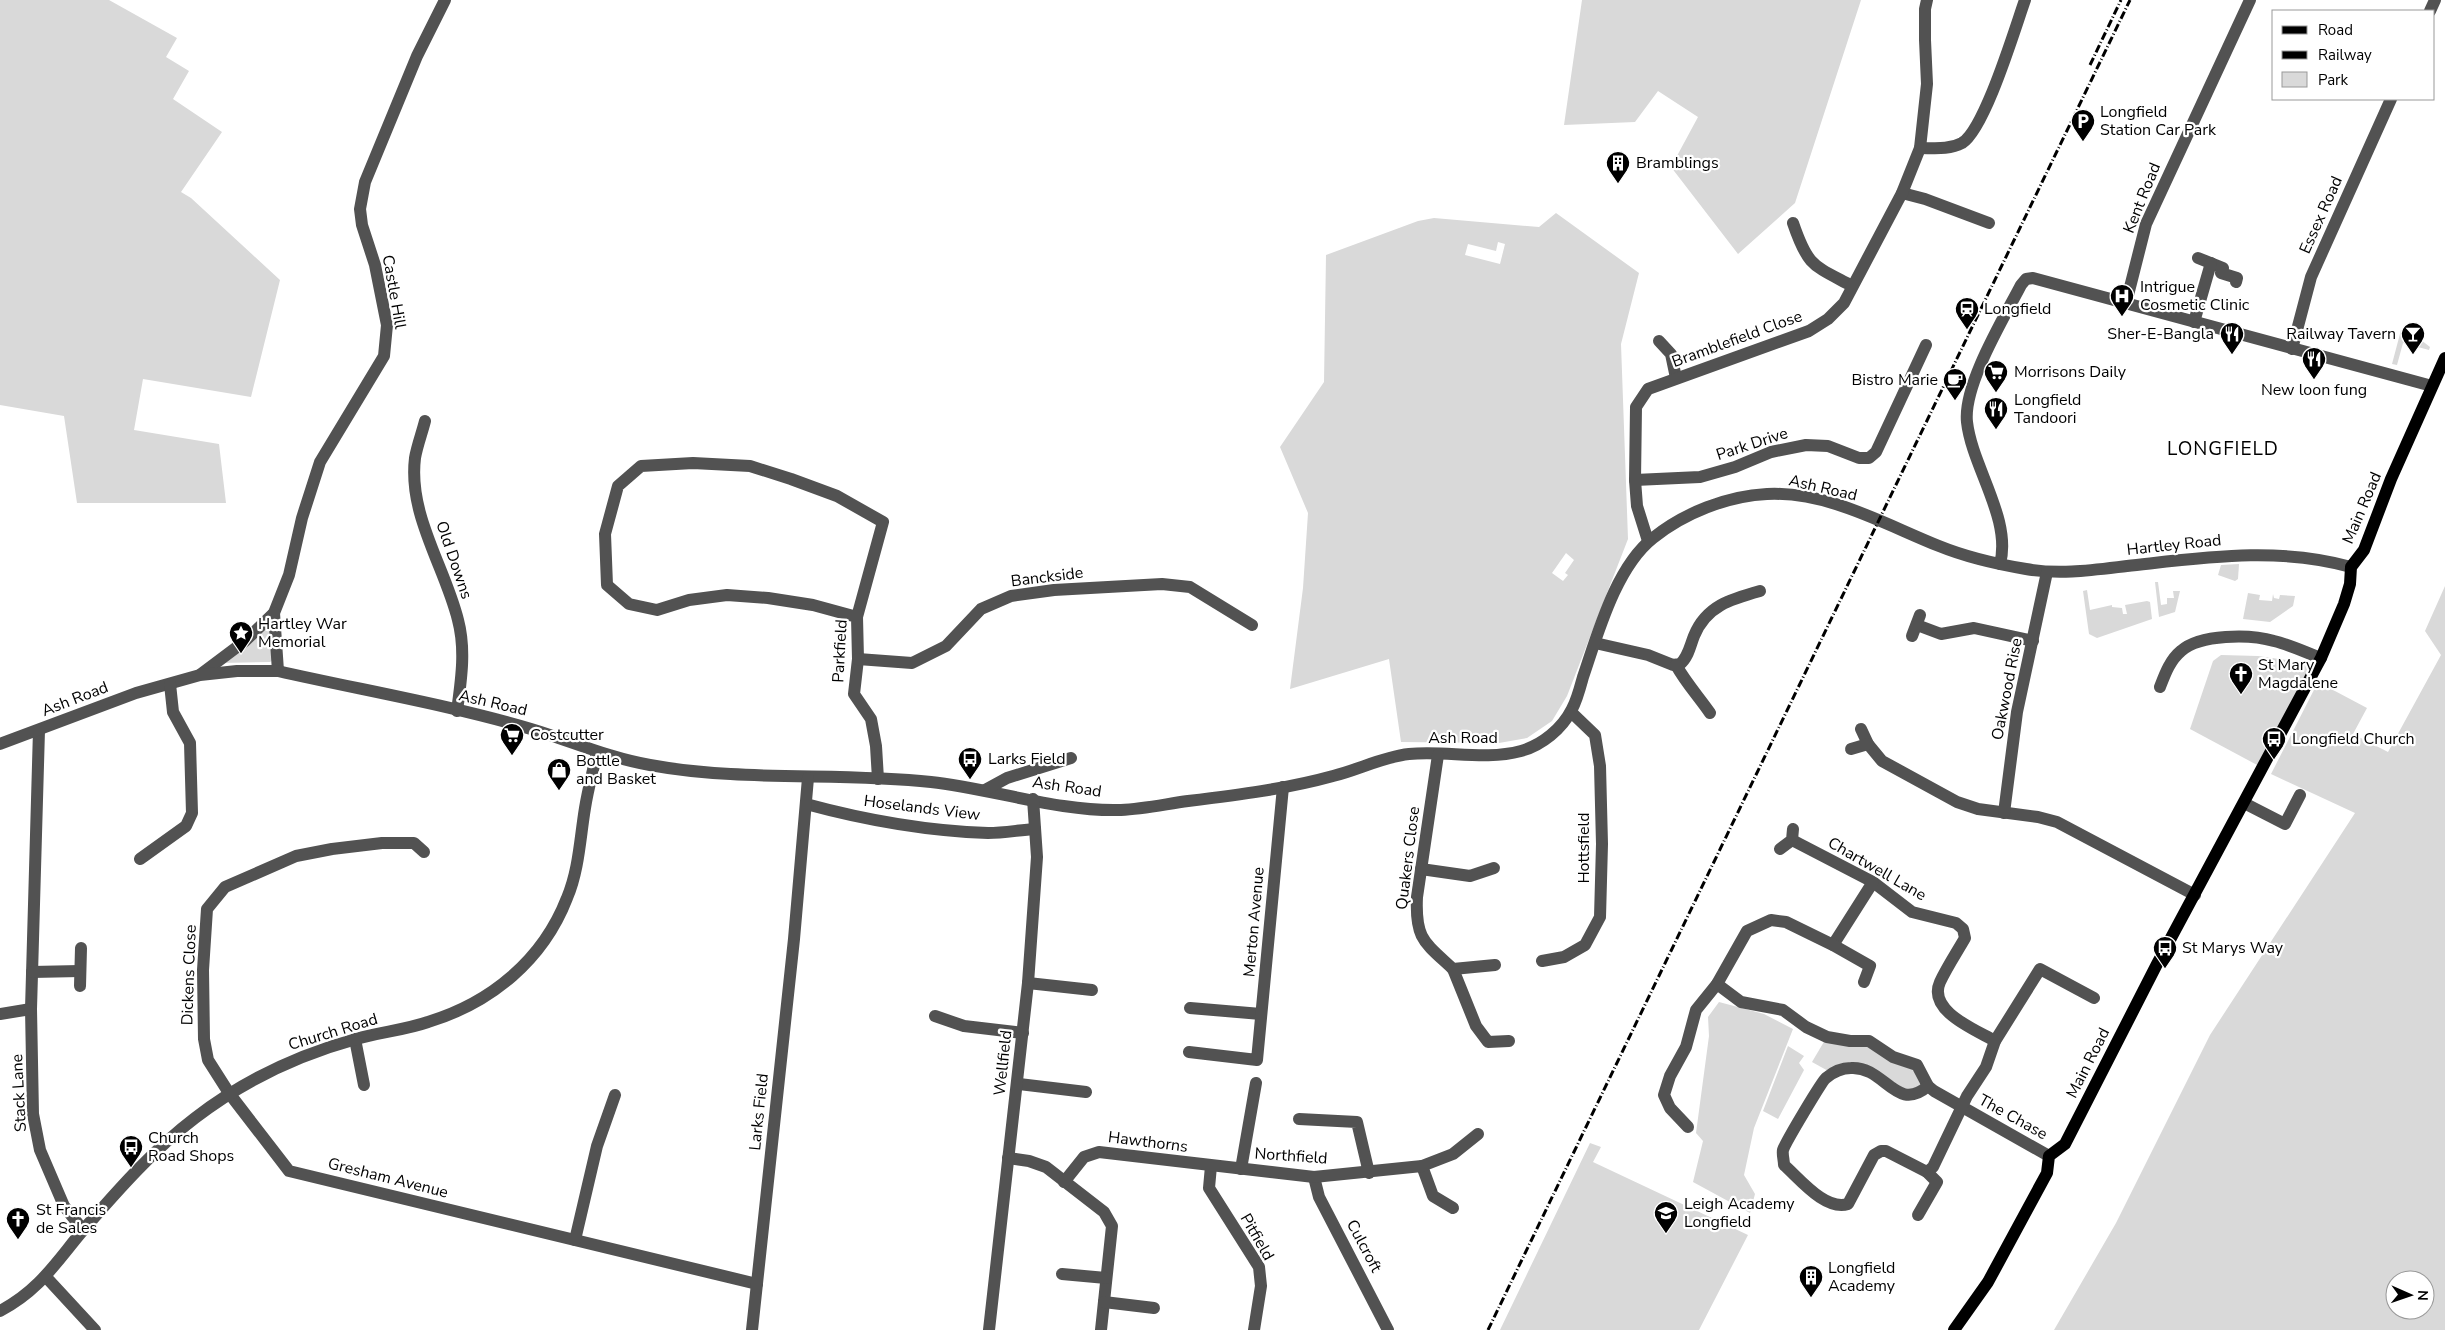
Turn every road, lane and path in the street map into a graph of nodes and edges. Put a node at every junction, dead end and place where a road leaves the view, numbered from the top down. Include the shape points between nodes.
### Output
1 (445, 0) edge
2 (1927, 0) edge
3 (2025, 0) edge
4 (2250, 0) edge
5 (2391, 100) edge
6 (1920, 148) junction
7 (1902, 194) junction
8 (1793, 223) dead end
9 (1990, 223) dead end
10 (2198, 258) dead end
11 (2211, 263) junction
12 (2236, 282) dead end
13 (1852, 286) junction
14 (2126, 303) junction
15 (2194, 322) junction
16 (1659, 341) dead end
17 (1926, 345) dead end
18 (2292, 349) junction
19 (2445, 358) edge
20 (1676, 378) junction
21 (2432, 386) junction
22 (425, 421) dead end
23 (1634, 480) junction
24 (1648, 541) junction
25 (2000, 564) junction
26 (2351, 567) junction
27 (2047, 572) junction
28 (1752, 607) dead end
29 (274, 614) junction
30 (857, 617) junction
31 (1252, 625) dead end
32 (1916, 626) dead end
33 (2033, 641) junction
34 (1595, 643) junction
35 (2321, 658) junction
36 (858, 659) junction
37 (1676, 665) junction
38 (278, 671) junction
39 (200, 674) junction
40 (170, 684) junction
41 (2160, 687) dead end
42 (457, 711) junction
43 (1571, 712) junction
44 (1710, 713) dead end
45 (39, 730) junction
46 (1861, 730) dead end
47 (0, 744) edge
48 (1868, 744) junction
49 (1851, 749) dead end
50 (597, 752) junction
51 (1438, 754) junction
52 (1071, 758) dead end
53 (808, 778) junction
54 (878, 779) junction
55 (1283, 787) junction
56 (985, 790) junction
57 (2300, 795) dead end
58 (1033, 799) junction
59 (2244, 803) junction
60 (806, 804) junction
61 (2004, 813) junction
62 (1034, 829) junction
63 (1780, 849) dead end
64 (424, 852) dead end
65 (140, 859) dead end
66 (1494, 868) dead end
67 (1421, 870) junction
68 (1873, 882) junction
69 (2194, 895) junction
70 (1834, 945) junction
71 (81, 948) dead end
72 (1542, 961) dead end
73 (1495, 965) dead end
74 (1453, 970) junction
75 (80, 971) junction
76 (32, 972) junction
77 (1864, 982) dead end
78 (1028, 983) junction
79 (1717, 984) junction
80 (80, 986) dead end
81 (1092, 990) dead end
82 (2094, 998) dead end
83 (1190, 1008) dead end
84 (31, 1009) junction
85 (0, 1014) edge
86 (1261, 1014) junction
87 (936, 1016) dead end
88 (1023, 1033) junction
89 (355, 1039) junction
90 (1995, 1040) junction
91 (1509, 1041) dead end
92 (1189, 1052) dead end
93 (1256, 1083) dead end
94 (1018, 1084) junction
95 (364, 1085) dead end
96 (1928, 1086) junction
97 (1086, 1092) dead end
98 (229, 1093) junction
99 (615, 1094) dead end
100 (1962, 1107) junction
101 (1299, 1119) dead end
102 (1688, 1127) dead end
103 (1478, 1134) dead end
104 (2049, 1156) junction
105 (1008, 1158) junction
106 (1211, 1166) junction
107 (1422, 1166) junction
108 (1241, 1169) junction
109 (1927, 1172) junction
110 (1369, 1173) junction
111 (1314, 1177) junction
112 (1064, 1182) junction
113 (1453, 1208) dead end
114 (1918, 1215) dead end
115 (83, 1230) junction
116 (575, 1240) junction
117 (1062, 1274) dead end
118 (46, 1277) junction
119 (1106, 1278) junction
120 (757, 1284) junction
121 (1104, 1302) junction
122 (1154, 1308) dead end
123 (0, 1311) edge
124 (95, 1330) edge
125 (752, 1330) edge
126 (989, 1330) edge
127 (1101, 1330) edge
128 (1254, 1330) edge
129 (1388, 1330) edge
130 (1954, 1330) edge

1 - 29 street, Castle Hill via 365,182 360,209 386,326 384,356 320,462 302,518 289,575
2 - 6 street, Bramblefield Close via 1924,40 1927,84
3 - 6 street via 1976,126 1963,142 1946,148
4 - 14 street, Kent Road via 2146,224
5 - 18 street, Essex Road via 2311,277
6 - 7 street, Bramblefield Close
7 - 9 street
7 - 13 street, Bramblefield Close
8 - 13 street via 1803,252 1816,267
10 - 11 street
11 - 12 street via 2223,268 2221,273 2237,278
11 - 15 street
13 - 20 street, Bramblefield Close via 1844,303 1809,332
14 - 15 street
14 - 25 street via 2030,278 2021,285 1988,352 1968,401 1967,422 2000,528
15 - 18 street
16 - 20 street via 1671,354
17 - 23 street, Park Drive via 1876,452 1868,459 1830,446 1806,444 1697,477
18 - 21 street
19 - 21 main road, Main Road
20 - 23 street, Bramblefield Close via 1648,389 1636,407
21 - 26 main road, Main Road via 2364,550
22 - 42 street, Old Downs via 415,459 417,498 458,620 463,664
23 - 24 street, Bramblefield Close via 1637,506
24 - 25 street, Ash Road via 1672,524 1705,508 1744,497 1783,494 1843,506 1942,547
24 - 34 street, Ash Road via 1630,564
25 - 27 street, Hartley Road
26 - 27 street, Hartley Road via 2317,559 2236,555
26 - 35 main road, Main Road via 2344,604
27 - 33 street, Oakwood Rise
28 - 37 street via 1754,592 1723,603 1709,613 1698,627 1685,659
29 - 38 street, Castle Hill
29 - 39 street, Castle Hill via 245,641
30 - 30 street, Parkfield via 813,605 727,595 690,600 657,610 629,604 607,585 605,534 618,486 641,466 693,463 750,466 837,496 883,522
30 - 36 street, Parkfield
31 - 36 street, Banckside via 1190,587 1162,584 1054,590 1011,596 981,609 946,646 912,663
32 - 33 street via 1940,634 1974,628
33 - 61 street, Oakwood Rise via 2017,712
34 - 37 street
34 - 43 street, Ash Road
35 - 41 street via 2273,640 2217,638 2192,643 2182,650 2166,672
35 - 59 main road, Main Road
36 - 54 street, Parkfield via 854,694 871,720
37 - 44 street
38 - 39 street, Ash Road
38 - 42 street, Ash Road
39 - 40 street, Ash Road
40 - 45 street, Ash Road via 136,693
40 - 65 street via 173,712 190,743 192,813 186,826
42 - 50 street, Ash Road via 530,729
43 - 51 street, Ash Road via 1551,736 1526,750 1496,755
43 - 72 street, Hottsfield via 1595,735 1600,766 1600,917 1585,945 1564,957
45 - 47 street, Ash Road
45 - 76 street, Stack Lane
46 - 48 street
48 - 49 street
48 - 61 street via 1882,761 1957,802
50 - 53 street, Ash Road via 659,766
50 - 89 street, Church Road via 577,866 568,898 552,930 530,960 506,984 472,1005 429,1022
51 - 55 street, Ash Road via 1383,759 1336,776
51 - 67 street, Quakers Close
52 - 56 street via 1007,778
53 - 54 street, Ash Road
53 - 60 street, Larks Field
54 - 56 street, Ash Road
55 - 58 street, Ash Road via 1121,810
55 - 86 street, Merton Avenue
56 - 58 street, Ash Road
57 - 59 street via 2285,824
58 - 62 street, Wellfield
59 - 69 main road, Main Road
60 - 62 street, Hoselands View via 875,820 954,831 990,833
60 - 120 street, Larks Field
61 - 69 street via 2063,824
62 - 78 street, Wellfield via 1037,857
63 - 68 street, Chartwell Lane via 1792,834
64 - 98 street, Dickens Close via 414,844 382,843 296,856 225,887 207,909 203,970 204,1039 208,1060
66 - 67 street via 1470,876
67 - 74 street, Quakers Close via 1416,919 1424,942
68 - 70 street
68 - 90 street, Chartwell Lane via 1912,912 1956,923 1963,929 1965,938 1939,984 1940,998 1946,1012
69 - 104 main road, Main Road via 2065,1144
70 - 77 street via 1870,966
70 - 79 street via 1786,922 1771,920 1757,924 1747,931
71 - 75 street
73 - 74 street
74 - 91 street via 1476,1026 1488,1042
75 - 76 street
75 - 80 street
76 - 84 street, Stack Lane
78 - 81 street
78 - 88 street, Wellfield
79 - 96 street via 1741,1002 1784,1010 1806,1027 1827,1037 1850,1042 1869,1041 1888,1055 1917,1065
79 - 102 street via 1696,1010 1686,1047 1664,1095 1670,1108
82 - 90 street via 2040,969
83 - 86 street
84 - 85 street
84 - 115 street, Stack Lane via 33,1114 40,1150 64,1206
86 - 92 street, Merton Avenue via 1257,1060
87 - 88 street via 964,1026
88 - 94 street, Wellfield
89 - 95 street
89 - 98 street, Church Road via 278,1067
90 - 100 street via 1986,1067
93 - 108 street
94 - 97 street
94 - 105 street, Wellfield
96 - 100 street, The Chase
96 - 109 street via 1918,1094 1907,1096 1869,1071 1850,1068 1837,1071 1820,1085 1783,1151 1784,1165 1828,1202 1839,1207 1848,1204 1874,1155 1881,1151
98 - 115 street, Church Road via 163,1145
98 - 116 street, Gresham Avenue via 289,1171
99 - 116 street via 597,1146
100 - 104 street, The Chase
100 - 109 street via 1933,1167
101 - 110 street via 1357,1122
103 - 107 street, Northfield via 1453,1154
104 - 130 main road via 2047,1173 1988,1282
105 - 112 street via 1029,1160 1046,1167
105 - 126 street, Wellfield
106 - 108 street, Northfield
106 - 112 street, Hawthorns via 1098,1152 1084,1156
106 - 128 street, Pitfield via 1209,1188 1259,1267 1261,1286
107 - 110 street, Northfield
107 - 113 street via 1433,1196
108 - 111 street, Northfield
109 - 114 street via 1936,1182
110 - 111 street, Northfield
111 - 129 street, Culcroft via 1319,1197
112 - 119 street via 1104,1212 1112,1226
115 - 118 street, Church Road
116 - 120 street, Gresham Avenue
117 - 119 street
118 - 123 street, Church Road
118 - 124 street
119 - 121 street
120 - 125 street, Larks Field
121 - 122 street
121 - 127 street

